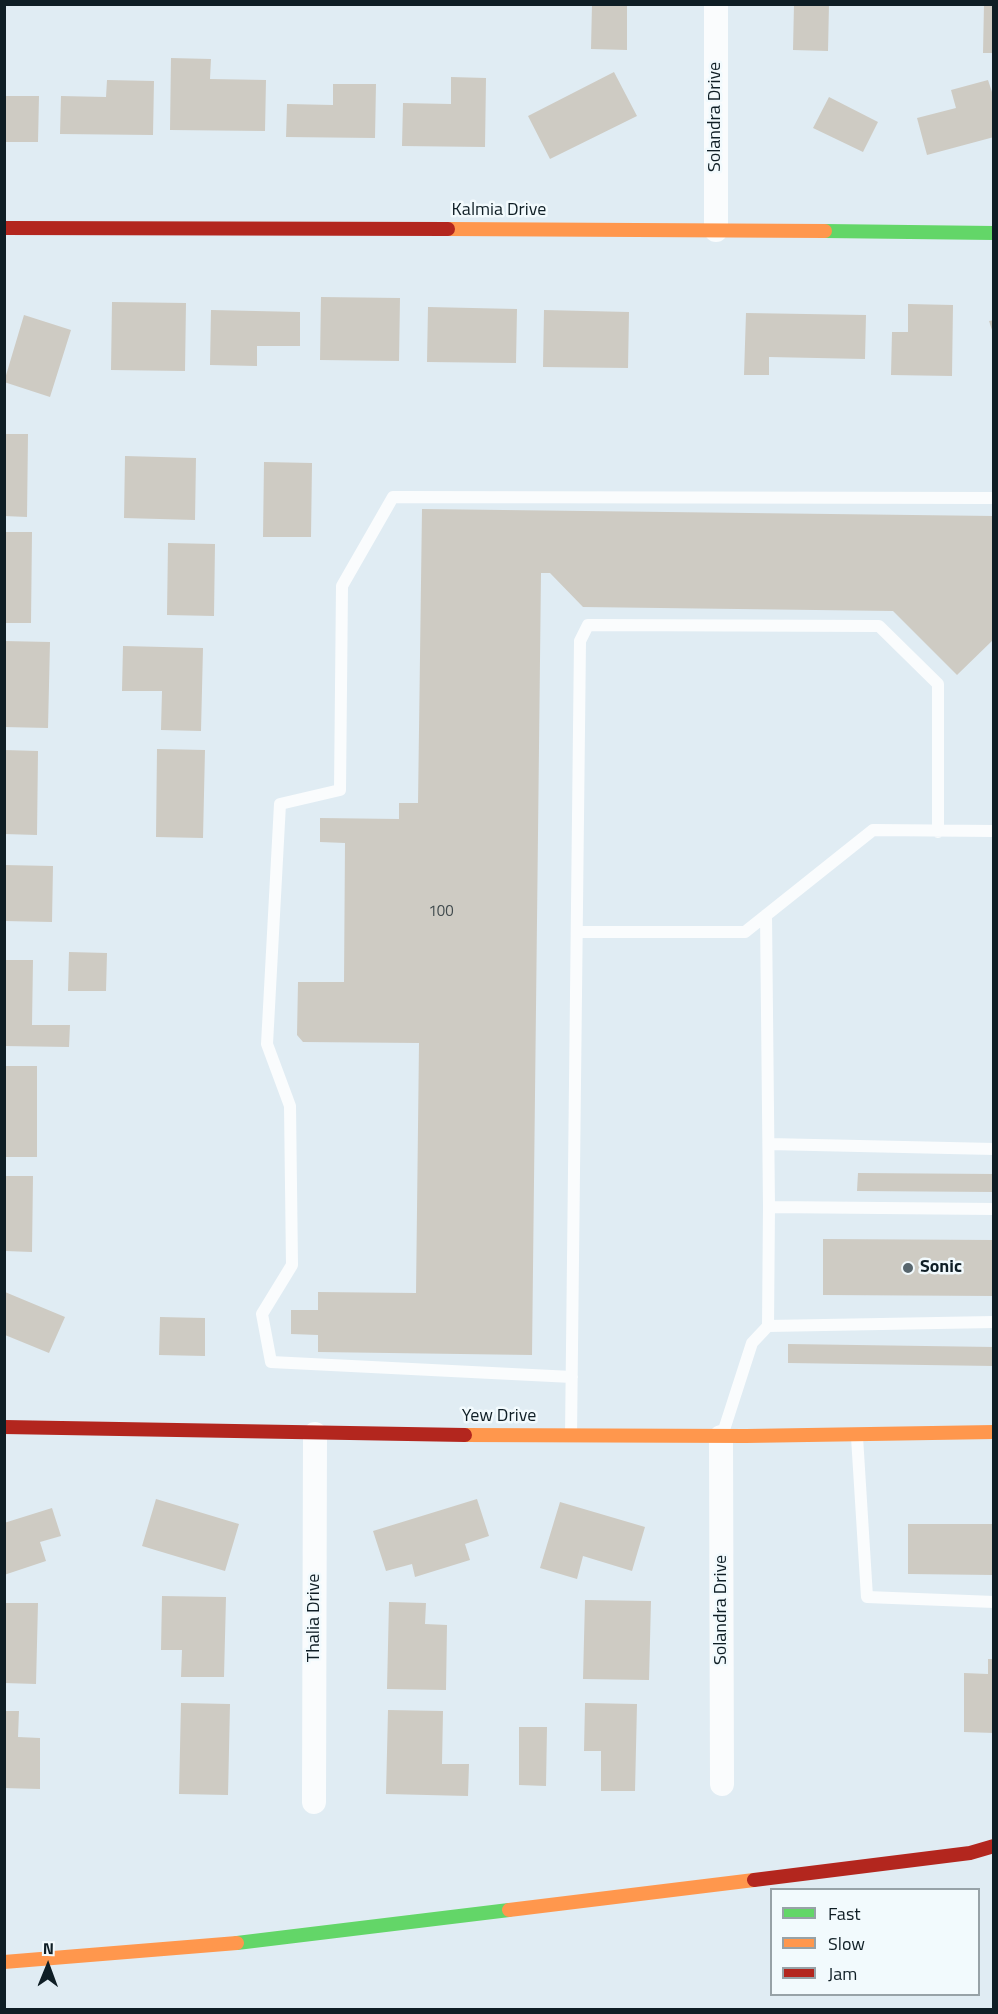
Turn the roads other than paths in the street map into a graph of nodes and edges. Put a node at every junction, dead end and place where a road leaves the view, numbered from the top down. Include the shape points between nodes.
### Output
1 (716, 4) edge
2 (4, 228) edge
3 (716, 230) junction
4 (993, 233) edge
5 (993, 498) edge
6 (938, 831) junction
7 (993, 831) edge
8 (766, 915) junction
9 (577, 933) junction
10 (769, 1144) junction
11 (993, 1149) edge
12 (769, 1207) junction
13 (993, 1209) edge
14 (993, 1322) edge
15 (768, 1326) junction
16 (572, 1377) junction
17 (4, 1427) edge
18 (993, 1432) edge
19 (315, 1434) junction
20 (571, 1436) junction
21 (857, 1436) junction
22 (722, 1437) junction
23 (993, 1602) edge
24 (722, 1784) dead end
25 (314, 1802) dead end
26 (993, 1846) edge
27 (4, 1962) edge

1 - 3 street, Solandra Drive
2 - 3 main road, Kalmia Drive
3 - 4 main road, Kalmia Drive
5 - 16 lane via 393,497 342,586 340,790 280,804 267,1044 290,1106 292,1265 262,1314 271,1362
6 - 7 lane
6 - 8 lane via 873,830
6 - 9 lane via 938,684 879,626 588,625 580,641
8 - 9 lane via 745,932
8 - 10 lane
9 - 16 lane
10 - 11 lane
10 - 12 lane
12 - 13 lane
12 - 15 lane
14 - 15 lane
15 - 22 lane via 752,1343
16 - 20 lane
17 - 19 main road, Yew Drive
18 - 21 main road, Yew Drive
19 - 20 main road, Yew Drive
19 - 25 street, Thalia Drive
20 - 22 main road, Yew Drive
21 - 22 main road, Yew Drive
21 - 23 lane via 867,1597
22 - 24 street, Solandra Drive
26 - 27 main road via 970,1852 243,1943

